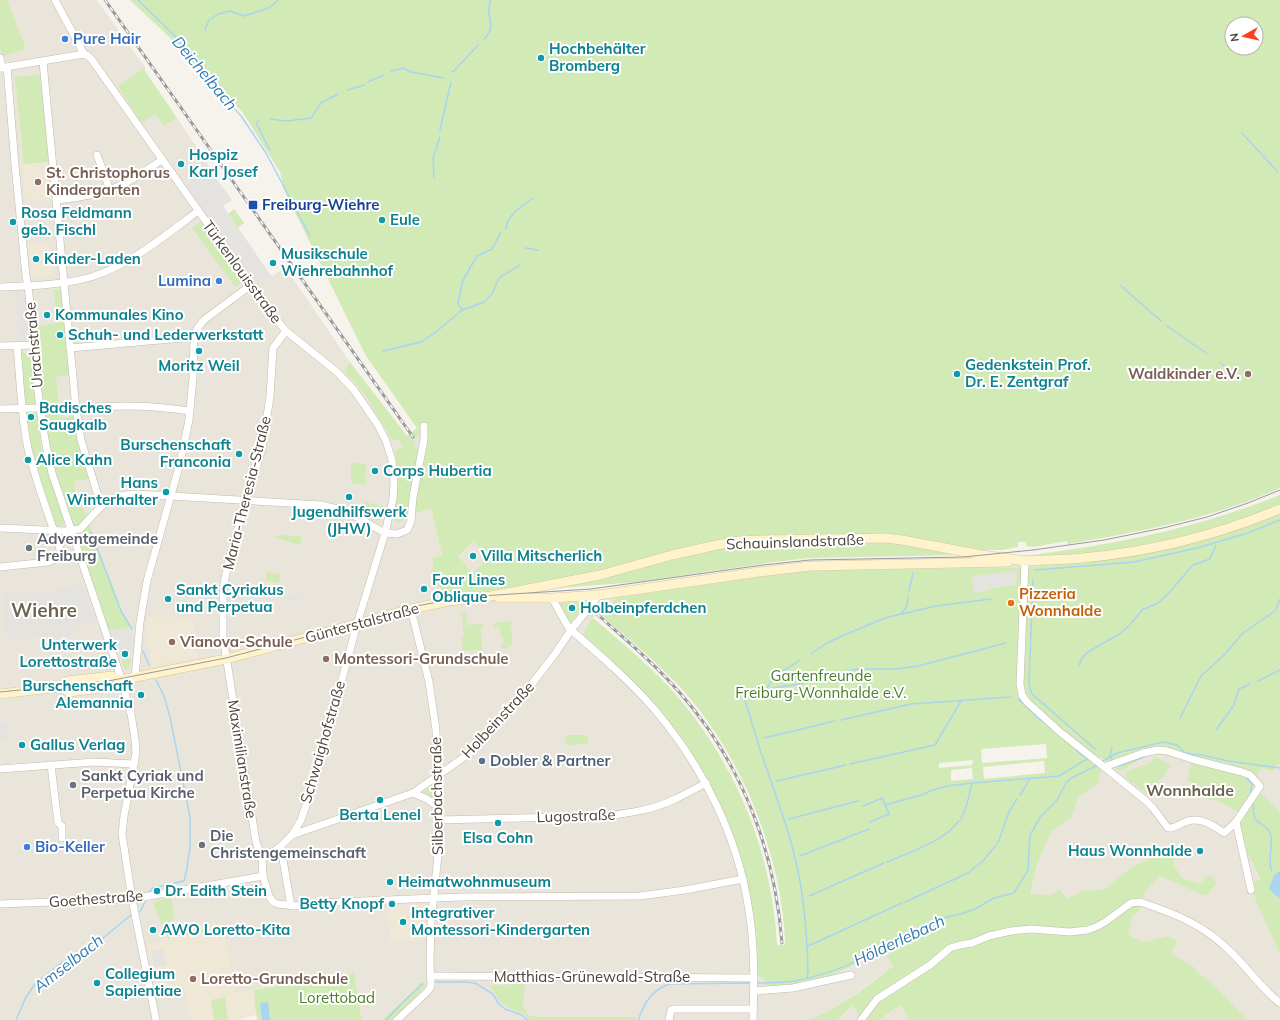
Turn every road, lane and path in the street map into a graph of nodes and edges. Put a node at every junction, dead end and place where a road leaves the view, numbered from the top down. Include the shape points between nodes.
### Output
1 (55, 0) edge
2 (84, 54) junction
3 (0, 58) edge
4 (43, 62) junction
5 (3, 68) edge
6 (97, 155) dead end
7 (162, 160) junction
8 (110, 190) junction
9 (56, 200) junction
10 (198, 210) junction
11 (64, 282) junction
12 (28, 285) junction
13 (251, 285) junction
14 (0, 287) edge
15 (286, 331) junction
16 (194, 337) junction
17 (34, 345) junction
18 (0, 346) edge
19 (17, 346) junction
20 (70, 348) junction
21 (22, 408) junction
22 (40, 408) junction
23 (0, 409) edge
24 (76, 409) junction
25 (190, 411) junction
26 (424, 426) dead end
27 (170, 496) junction
28 (247, 501) junction
29 (101, 506) junction
30 (1280, 509) edge
31 (0, 528) edge
32 (54, 530) junction
33 (71, 530) junction
34 (385, 533) junction
35 (962, 551) junction
36 (1026, 561) junction
37 (955, 564) junction
38 (0, 567) edge
39 (520, 590) joint
40 (599, 595) junction
41 (486, 597) junction
42 (552, 598) junction
43 (411, 609) junction
44 (357, 624) junction
45 (571, 630) junction
46 (226, 659) junction
47 (135, 677) junction
48 (122, 680) junction
49 (0, 694) edge
50 (134, 764) junction
51 (1102, 764) junction
52 (51, 766) junction
53 (0, 769) edge
54 (437, 776) junction
55 (706, 783) junction
56 (413, 793) junction
57 (438, 807) junction
58 (439, 820) junction
59 (1236, 822) junction
60 (292, 835) junction
61 (62, 838) dead end
62 (279, 848) junction
63 (262, 858) junction
64 (263, 876) junction
65 (743, 878) junction
66 (1251, 890) dead end
67 (434, 898) junction
68 (132, 899) junction
69 (0, 904) edge
70 (291, 906) junction
71 (851, 975) dead end
72 (430, 981) junction
73 (754, 984) junction
74 (1280, 1003) edge
75 (753, 1010) junction
76 (156, 1020) edge
77 (397, 1020) edge
78 (669, 1020) edge
79 (753, 1020) edge
80 (861, 1020) edge

1 - 2 street, Türkenlouisstraße
2 - 4 street
2 - 7 street, Türkenlouisstraße via 92,60
3 - 5 street, Urachstraße
4 - 5 street
4 - 9 street
5 - 12 street, Urachstraße
6 - 8 street
7 - 8 street
7 - 10 street, Türkenlouisstraße
8 - 9 street
9 - 11 street
10 - 11 street via 124,262 90,277
10 - 13 street, Türkenlouisstraße
11 - 12 street
11 - 20 street
12 - 14 street
12 - 17 street, Urachstraße
13 - 15 street, Türkenlouisstraße
13 - 16 street via 204,320
15 - 28 street, Maria-Theresia-Straße via 273,348 270,397 262,448
15 - 34 street, Türkenlouisstraße via 337,372 354,390 383,433 392,460 394,483
16 - 20 street
16 - 25 street
17 - 19 street
17 - 22 street, Urachstraße
18 - 19 street
19 - 21 street, Urachstraße
20 - 24 street
21 - 22 street
21 - 23 street
21 - 32 street, Urachstraße via 27,444
22 - 33 street, Urachstraße via 47,454
24 - 25 street via 127,405
24 - 29 street via 81,440
25 - 27 street
26 - 34 street via 424,440 409,526 402,533
27 - 28 street
27 - 29 street via 120,495
27 - 47 street via 146,581
28 - 34 street via 334,507
28 - 46 street, Maria-Theresia-Straße via 224,583 223,636
29 - 33 street via 80,529
30 - 36 main road, Schauinslandstraße via 1212,533 1138,551
31 - 32 street
32 - 33 street
32 - 38 street, Urachstraße via 62,556 48,562
33 - 48 street, Urachstraße
34 - 44 street, Türkenlouisstraße
35 - 36 main road, Schauinslandstraße
35 - 37 main road via 963,559
35 - 39 main road, Schauinslandstraße via 886,538 739,541 698,548 600,575
36 - 37 main road, Schauinslandstraße
36 - 51 street via 1020,684 1022,695 1026,702 1060,732
37 - 40 main road, Schauinslandstraße via 791,568
39 - 41 main road, Günterstalstraße
40 - 42 main road, Günterstalstraße
40 - 45 street, Holbeinstraße
41 - 42 main road, Günterstalstraße
41 - 43 main road, Günterstalstraße
42 - 45 street
43 - 44 main road, Günterstalstraße
43 - 54 street, Silberbachstraße via 429,682 436,730
44 - 46 main road, Günterstalstraße
44 - 60 street, Schwaighofstraße via 315,779 301,820
45 - 54 street, Holbeinstraße via 508,713 470,754
45 - 55 street via 655,710 685,749
46 - 47 main road, Günterstalstraße
46 - 63 street, Maximilianstraße via 256,842
47 - 48 main road, Günterstalstraße
48 - 49 main road, Günterstalstraße via 117,686 69,692 59,687
48 - 50 street, Urachstraße via 135,739
50 - 52 street via 94,762
50 - 68 street, Urachstraße via 122,834
51 - 59 street via 1146,800 1168,828 1197,820 1210,824 1224,833
51 - 59 street via 1158,750 1250,775 1260,786
52 - 53 street
52 - 61 street
54 - 56 street, Holbeinstraße
54 - 57 street, Silberbachstraße
55 - 58 street, Lugostraße via 672,800 641,811 612,815
55 - 65 street via 731,838
56 - 57 street
56 - 60 street, Holbeinstraße
57 - 58 street, Silberbachstraße
58 - 67 street, Silberbachstraße
59 - 66 street
60 - 62 street, Holbeinstraße
62 - 63 street, Holbeinstraße
62 - 70 street
63 - 64 street, Maximilianstraße
64 - 68 street, Goethestraße
64 - 70 street, Maximilianstraße via 273,902
65 - 67 street via 640,896
65 - 73 street via 752,934
67 - 70 street
67 - 72 street, Silberbachstraße
68 - 69 street, Goethestraße
68 - 76 street, Urachstraße
71 - 73 street, Matthias-Grünewald-Straße via 797,987
72 - 73 street, Matthias-Grünewald-Straße
72 - 77 street via 428,990
73 - 75 street
74 - 80 street via 1226,946 1194,923 1172,912 1136,902 1087,930 1011,930 950,948 930,965 877,999
75 - 78 street via 674,1009 670,1010
75 - 79 street

